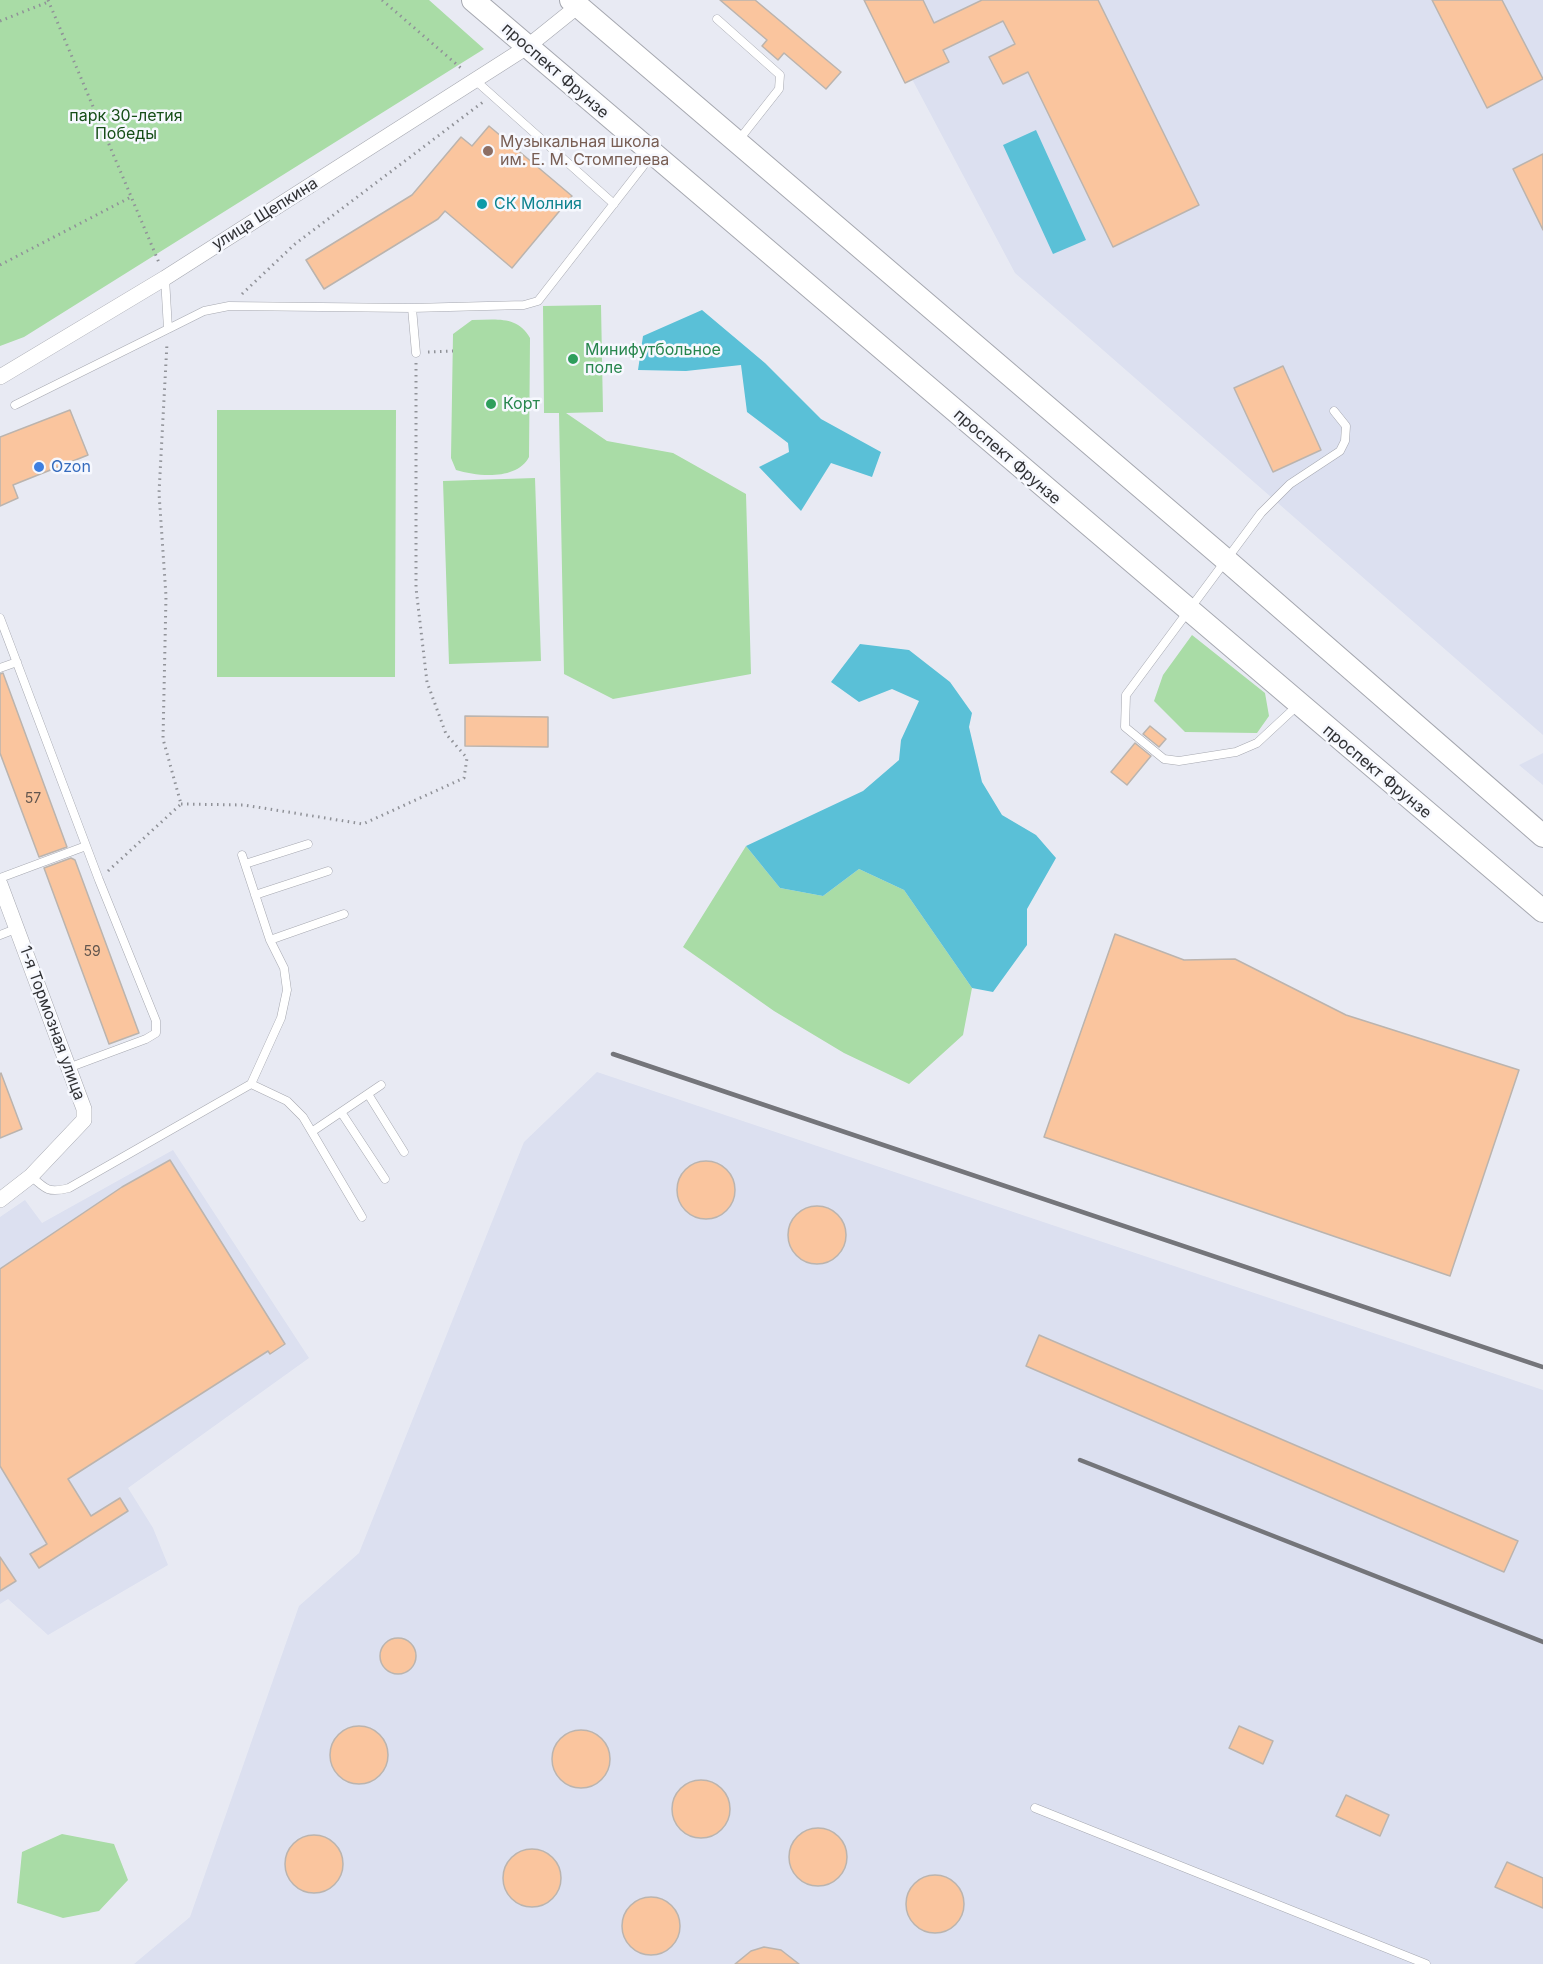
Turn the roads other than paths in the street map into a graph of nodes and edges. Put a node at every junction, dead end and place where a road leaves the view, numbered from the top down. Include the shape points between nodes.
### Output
1 (473, 0) edge
2 (575, 3) edge
3 (717, 19) dead end
4 (527, 47) junction
5 (475, 80) junction
6 (737, 142) junction
7 (653, 154) junction
8 (614, 204) junction
9 (165, 278) junction
10 (412, 308) junction
11 (168, 329) junction
12 (416, 353) road end
13 (0, 377) edge
14 (15, 405) dead end
15 (1334, 411) dead end
16 (1225, 559) junction
17 (1188, 611) junction
18 (0, 618) edge
19 (17, 662) junction
20 (0, 668) edge
21 (1298, 705) junction
22 (1543, 836) edge
23 (308, 844) dead end
24 (86, 846) junction
25 (243, 855) dead end
26 (245, 864) junction
27 (328, 871) dead end
28 (0, 878) edge
29 (0, 884) edge
30 (255, 895) junction
31 (1543, 911) edge
32 (344, 914) dead end
33 (18, 928) junction
34 (0, 935) edge
35 (270, 940) junction
36 (68, 1068) junction
37 (251, 1084) junction
38 (381, 1085) dead end
39 (368, 1094) junction
40 (341, 1112) junction
41 (313, 1131) junction
42 (404, 1152) dead end
43 (31, 1176) junction
44 (385, 1179) dead end
45 (0, 1200) edge
46 (362, 1217) dead end
47 (1035, 1808) dead end
48 (1426, 1964) edge

1 - 4 main road, проспект Фрунзе
2 - 4 street, улица Щепкина
2 - 6 main road
3 - 6 lane via 780,75 779,89
4 - 5 street, улица Щепкина
4 - 7 main road, проспект Фрунзе
5 - 8 lane
5 - 9 street, улица Щепкина
6 - 16 main road
7 - 8 lane
7 - 17 main road, проспект Фрунзе
8 - 10 lane via 538,302
9 - 11 lane
9 - 13 street, улица Щепкина
10 - 11 lane via 229,306 204,311
10 - 12 lane
11 - 14 lane
15 - 16 lane via 1346,426 1340,451 1273,498
16 - 17 lane
16 - 22 main road
17 - 21 main road, проспект Фрунзе
17 - 21 lane via 1126,695 1125,727 1164,759 1179,761 1236,752 1257,743
18 - 19 lane
19 - 20 lane
19 - 24 lane
21 - 31 main road, проспект Фрунзе
23 - 26 lane
24 - 28 lane
24 - 36 lane via 156,1021 156,1034
25 - 26 lane
26 - 30 lane
27 - 30 lane
29 - 33 street, 1-я Тормозная улица
30 - 35 lane
32 - 35 lane
33 - 34 lane
33 - 36 street, 1-я Тормозная улица
35 - 37 lane via 284,968 287,990 281,1018
36 - 43 street, 1-я Тормозная улица via 84,1109 84,1120
37 - 41 lane via 287,1101
37 - 43 lane via 69,1188 53,1192
38 - 39 lane
39 - 40 lane
39 - 42 lane
40 - 41 lane
40 - 44 lane
41 - 46 lane
43 - 45 street, 1-я Тормозная улица
47 - 48 lane

